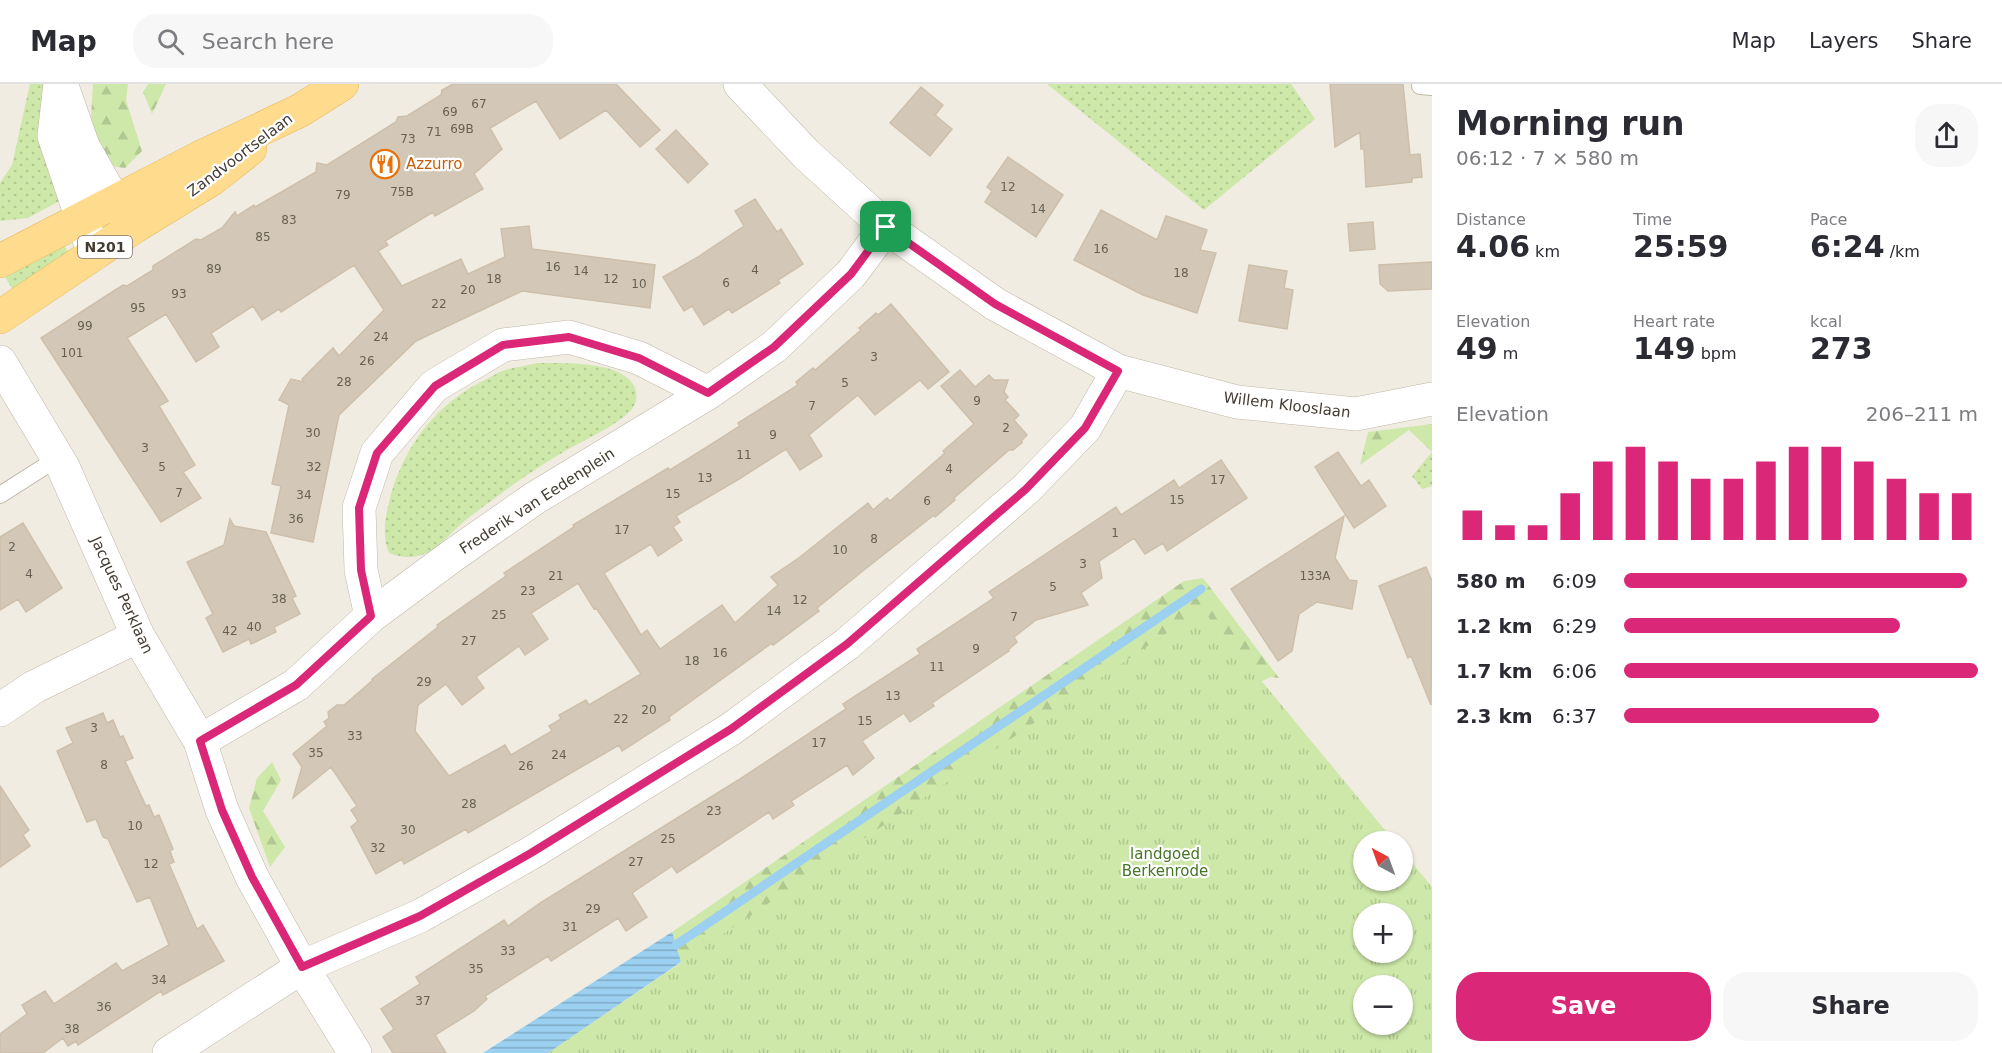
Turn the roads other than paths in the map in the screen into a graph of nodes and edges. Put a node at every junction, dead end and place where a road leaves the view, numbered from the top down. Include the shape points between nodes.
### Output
1 (61, 84) edge
2 (342, 84) edge
3 (740, 84) edge
4 (1420, 84) edge
5 (1432, 87) edge
6 (299, 111) junction
7 (116, 201) junction
8 (82, 219) junction
9 (134, 227) junction
10 (886, 227) junction
11 (94, 254) junction
12 (0, 261) edge
13 (0, 317) edge
14 (0, 362) edge
15 (1118, 371) junction
16 (708, 393) junction
17 (1432, 399) edge
18 (58, 458) junction
19 (0, 495) edge
20 (371, 616) junction
21 (138, 636) junction
22 (0, 710) edge
23 (200, 741) junction
24 (302, 967) junction
25 (169, 1053) edge
26 (355, 1053) edge

1 - 7 street via 83,146
1 - 8 street via 54,136
2 - 6 main road, Zandvoortselaan / N201
3 - 10 street, Willem Klooslaan via 806,154
4 - 5 lane
6 - 7 main road, Zandvoortselaan / N201
6 - 9 main road, Zandvoortselaan / N201 via 212,179
7 - 8 main road, Zandvoortselaan / N201
7 - 9 street
8 - 11 street
8 - 12 main road, Zandvoortselaan / N201
9 - 11 main road, Zandvoortselaan / N201
10 - 15 street, Willem Klooslaan via 995,304
10 - 16 street, Frederik van Eedenplein via 851,274 774,347
11 - 13 main road, Zandvoortselaan / N201
14 - 18 street, Jacques Perklaan
15 - 17 street, Willem Klooslaan via 1237,402 1356,414
15 - 24 street via 1085,428 1026,489 847,644 731,729 531,853 420,916
16 - 20 street, Frederik van Eedenplein via 536,498
16 - 20 street via 639,358 569,337 503,345 435,386 377,453 359,508 361,570
18 - 19 lane
18 - 21 street, Jacques Perklaan
20 - 23 street, Frederik van Eedenplein via 296,685
21 - 22 street via 34,687
21 - 23 street, Jacques Perklaan
23 - 24 street, Jacques Perklaan via 222,810 252,877
24 - 25 street
24 - 26 street, Jacques Perklaan

